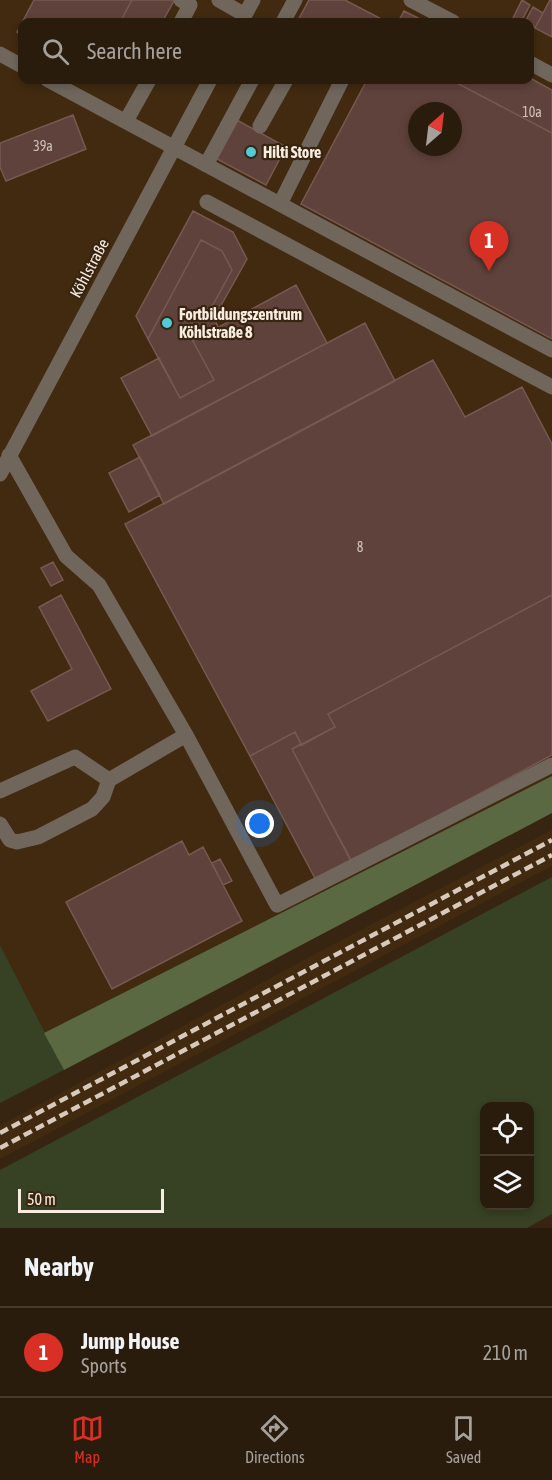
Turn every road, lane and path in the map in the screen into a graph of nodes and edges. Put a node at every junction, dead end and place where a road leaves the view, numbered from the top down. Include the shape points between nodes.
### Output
1 (181, 0) edge
2 (219, 0) edge
3 (253, 0) edge
4 (295, 0) edge
5 (411, 0) edge
6 (183, 18) edge
7 (242, 18) edge
8 (244, 18) edge
9 (285, 18) edge
10 (445, 18) edge
11 (0, 54) edge
12 (18, 64) edge
13 (534, 65) edge
14 (552, 75) edge
15 (56, 84) edge
16 (147, 84) edge
17 (208, 84) edge
18 (250, 84) edge
19 (284, 84) edge
20 (340, 84) edge
21 (126, 121) junction
22 (260, 126) dead end
23 (173, 147) junction
24 (206, 165) junction
25 (207, 202) dead end
26 (280, 204) junction
27 (552, 350) edge
28 (552, 387) edge
29 (9, 455) junction
30 (0, 474) edge
31 (186, 735) junction
32 (552, 765) edge
33 (109, 780) junction
34 (0, 791) edge
35 (0, 824) edge

1 - 6 street via 190,5
2 - 7 street
3 - 8 street
4 - 9 street
5 - 10 street
11 - 12 street
13 - 14 street
15 - 21 street
16 - 21 street
17 - 23 street, Köhlstraße
18 - 24 street
19 - 22 street
20 - 26 street
21 - 23 street
23 - 24 street
23 - 29 street, Köhlstraße
24 - 26 street
25 - 28 street
26 - 27 street
29 - 30 street, Köhlstraße
29 - 31 street via 66,556 99,585
31 - 32 street via 277,905
31 - 33 street
33 - 34 street via 75,757
33 - 35 street via 103,797 92,809 38,837 10,840

